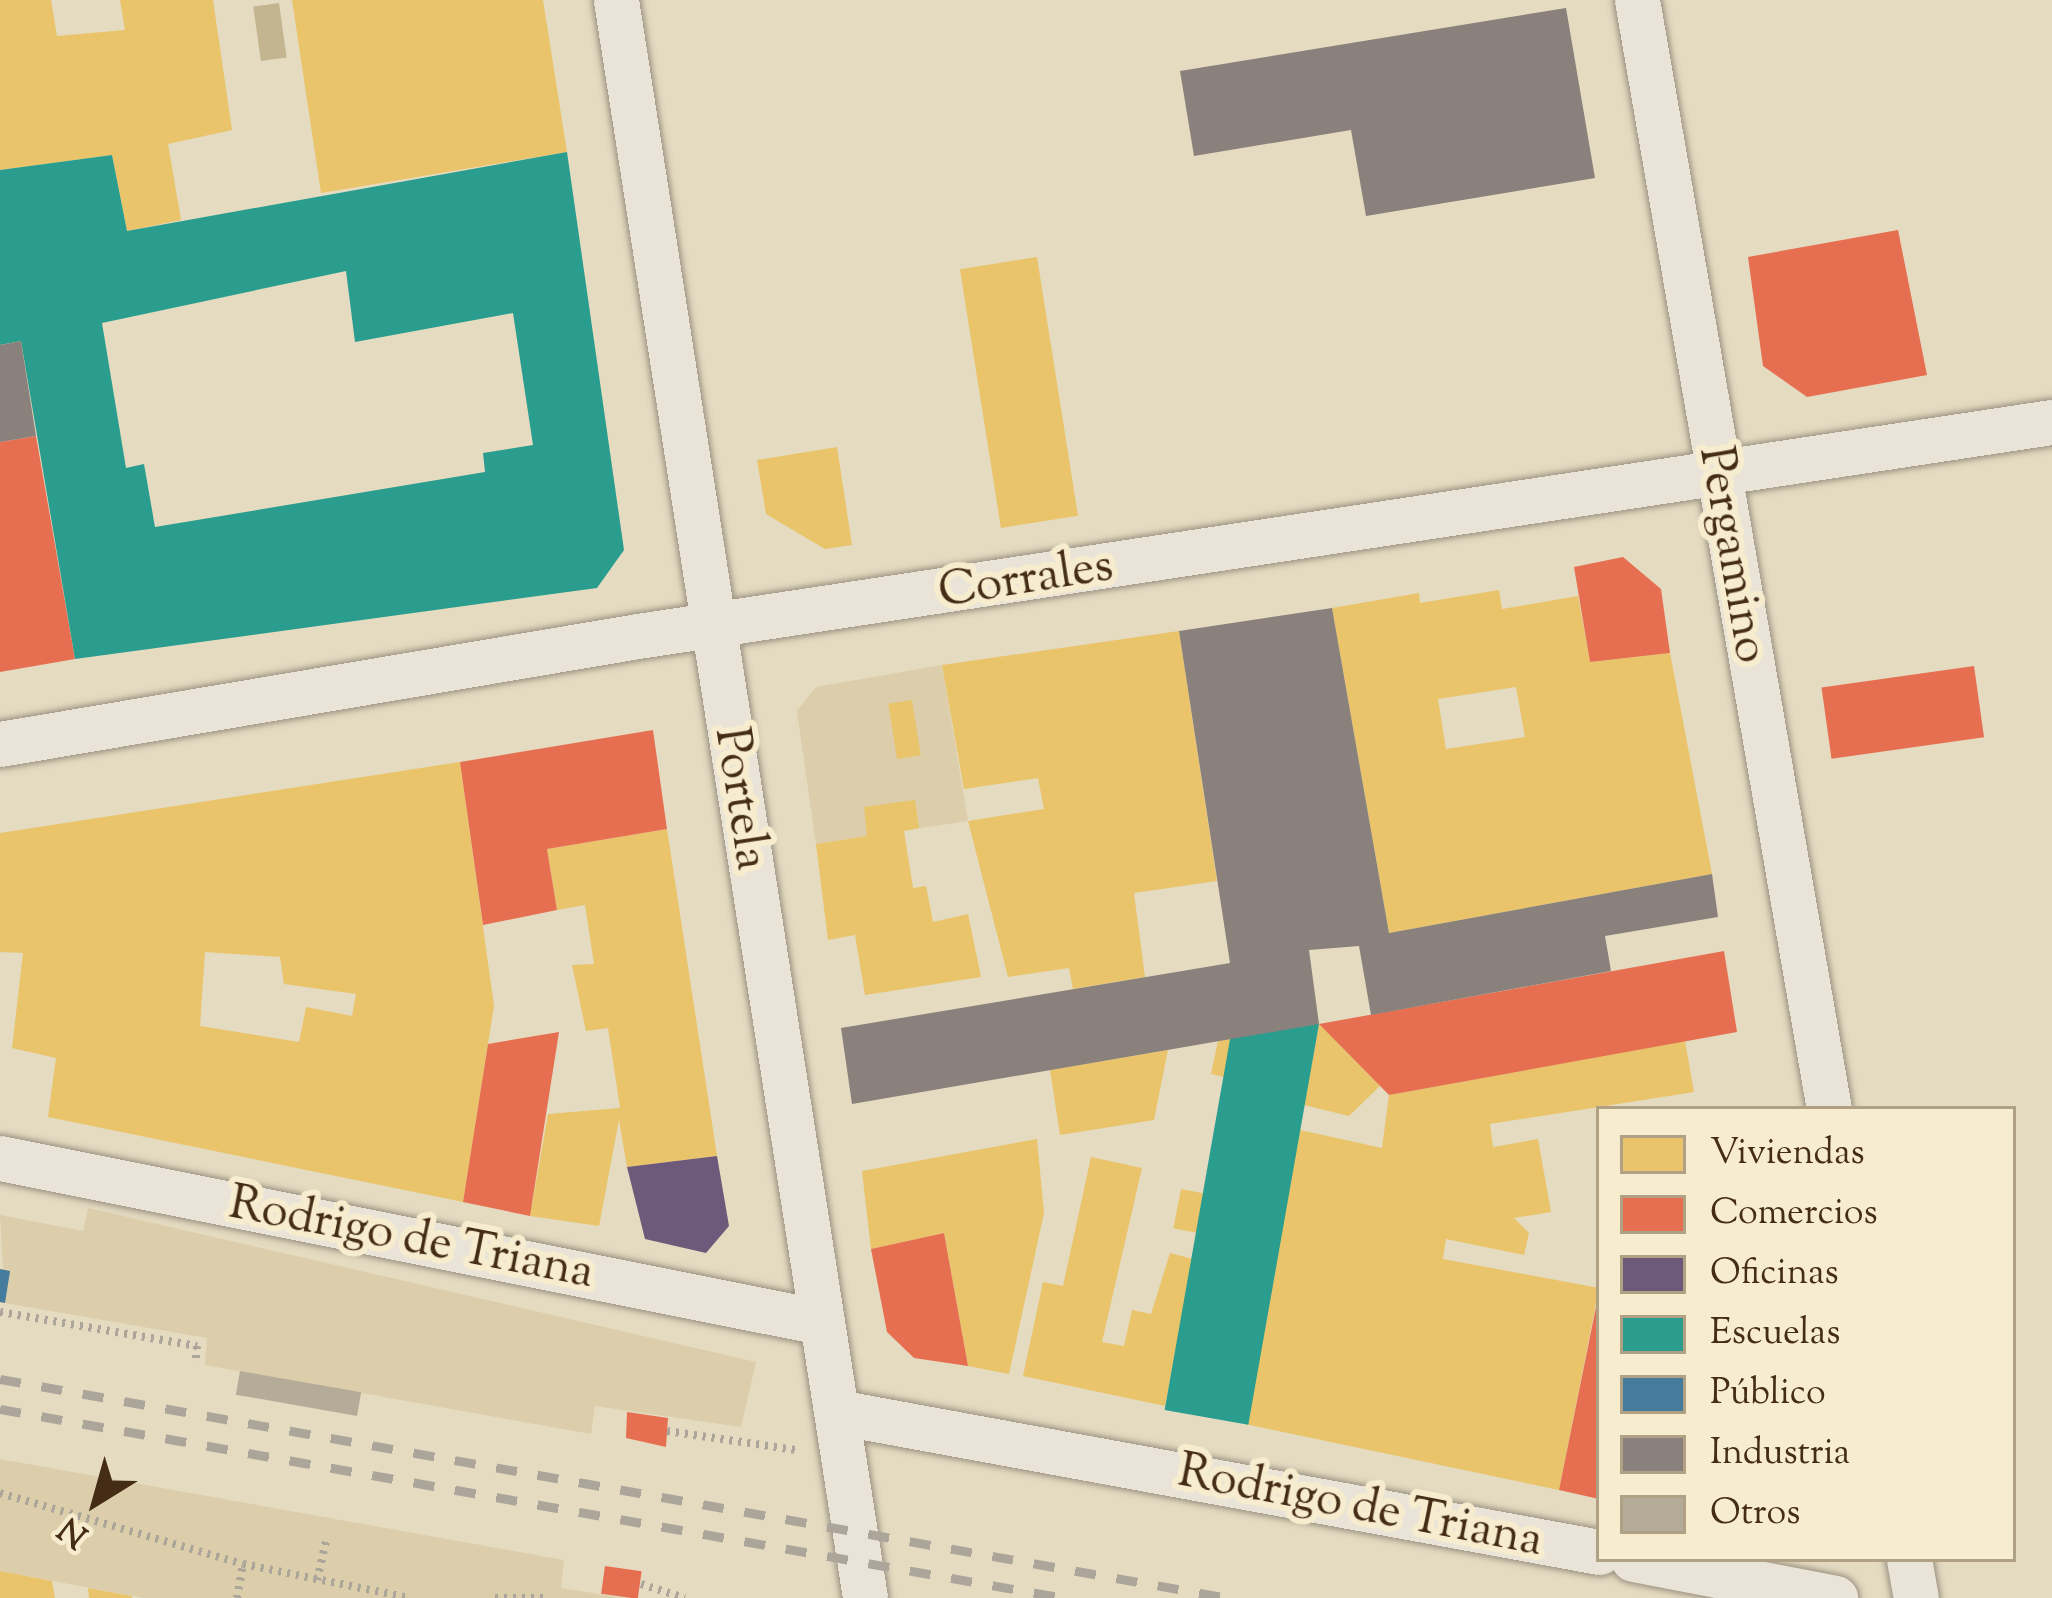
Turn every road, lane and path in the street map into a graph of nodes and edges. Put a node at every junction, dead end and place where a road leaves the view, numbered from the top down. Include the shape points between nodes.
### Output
1 (616, 0) edge
2 (1636, 0) edge
3 (2052, 422) edge
4 (1717, 473) junction
5 (714, 628) junction
6 (0, 744) edge
7 (1828, 1106) edge
8 (0, 1158) edge
9 (0, 1312) edge
10 (821, 1322) junction
11 (195, 1364) dead end
12 (837, 1412) junction
13 (667, 1430) dead end
14 (845, 1458) junction
15 (0, 1493) edge
16 (327, 1537) dead end
17 (1596, 1551) edge
18 (1649, 1562) edge
19 (1910, 1562) edge
20 (243, 1564) junction
21 (317, 1580) junction
22 (640, 1584) dead end
23 (237, 1598) edge
24 (410, 1598) edge
25 (495, 1598) edge
26 (549, 1598) edge
27 (686, 1598) edge
28 (865, 1598) edge
29 (1835, 1598) edge
30 (1916, 1598) edge

1 - 5 street, Portela
2 - 4 street, Pergamino
3 - 4 street, Corrales
4 - 5 street, Corrales
4 - 7 street, Pergamino
5 - 6 street, Corrales
5 - 10 street, Portela
8 - 10 street, Rodrigo de Triana
9 - 11 path via 197,1346
10 - 12 street, Portela
12 - 14 street, Portela
12 - 17 street, Rodrigo de Triana
13 - 14 path
14 - 28 street, Portela
15 - 20 path
16 - 21 path
18 - 29 street
19 - 30 street
20 - 21 path
20 - 23 path
21 - 24 path
22 - 27 path
25 - 26 path

